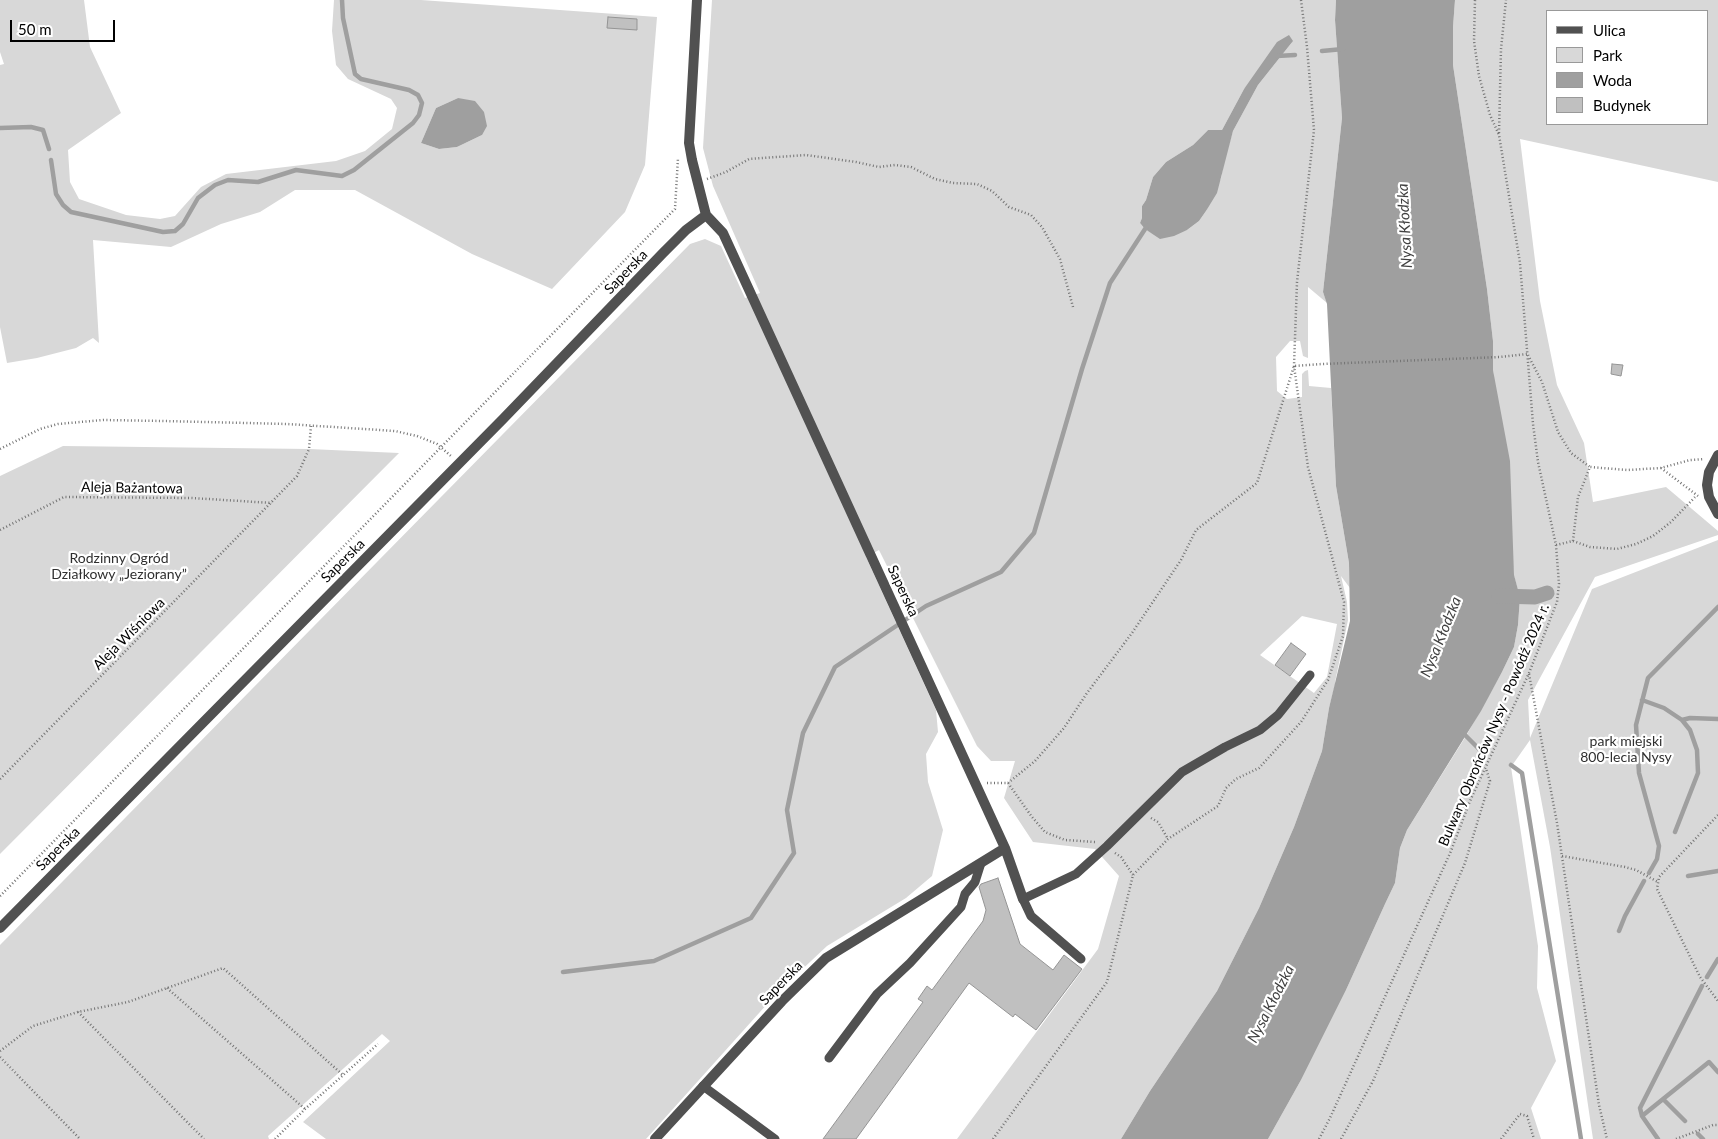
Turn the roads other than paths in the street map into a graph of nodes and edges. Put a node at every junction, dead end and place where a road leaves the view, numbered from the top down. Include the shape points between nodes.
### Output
1 (697, 0) edge
2 (706, 215) junction
3 (1717, 456) edge
4 (1718, 514) edge
5 (1310, 675) dead end
6 (1005, 848) junction
7 (981, 863) junction
8 (1023, 899) junction
9 (0, 928) edge
10 (1082, 959) dead end
11 (829, 1058) dead end
12 (703, 1086) junction
13 (655, 1139) edge
14 (774, 1139) edge

1 - 2 street via 689,143
2 - 6 street, Saperska via 723,233
2 - 9 street, Saperska via 663,253
3 - 4 street via 1707,484 1709,497
5 - 8 lane via 1278,715 1260,730 1182,772 1076,874
6 - 7 street, Saperska
6 - 8 street, Saperska
7 - 11 lane via 962,907 877,994
7 - 12 street, Saperska via 826,958
8 - 10 lane via 1031,916
12 - 13 street, Saperska
12 - 14 lane

